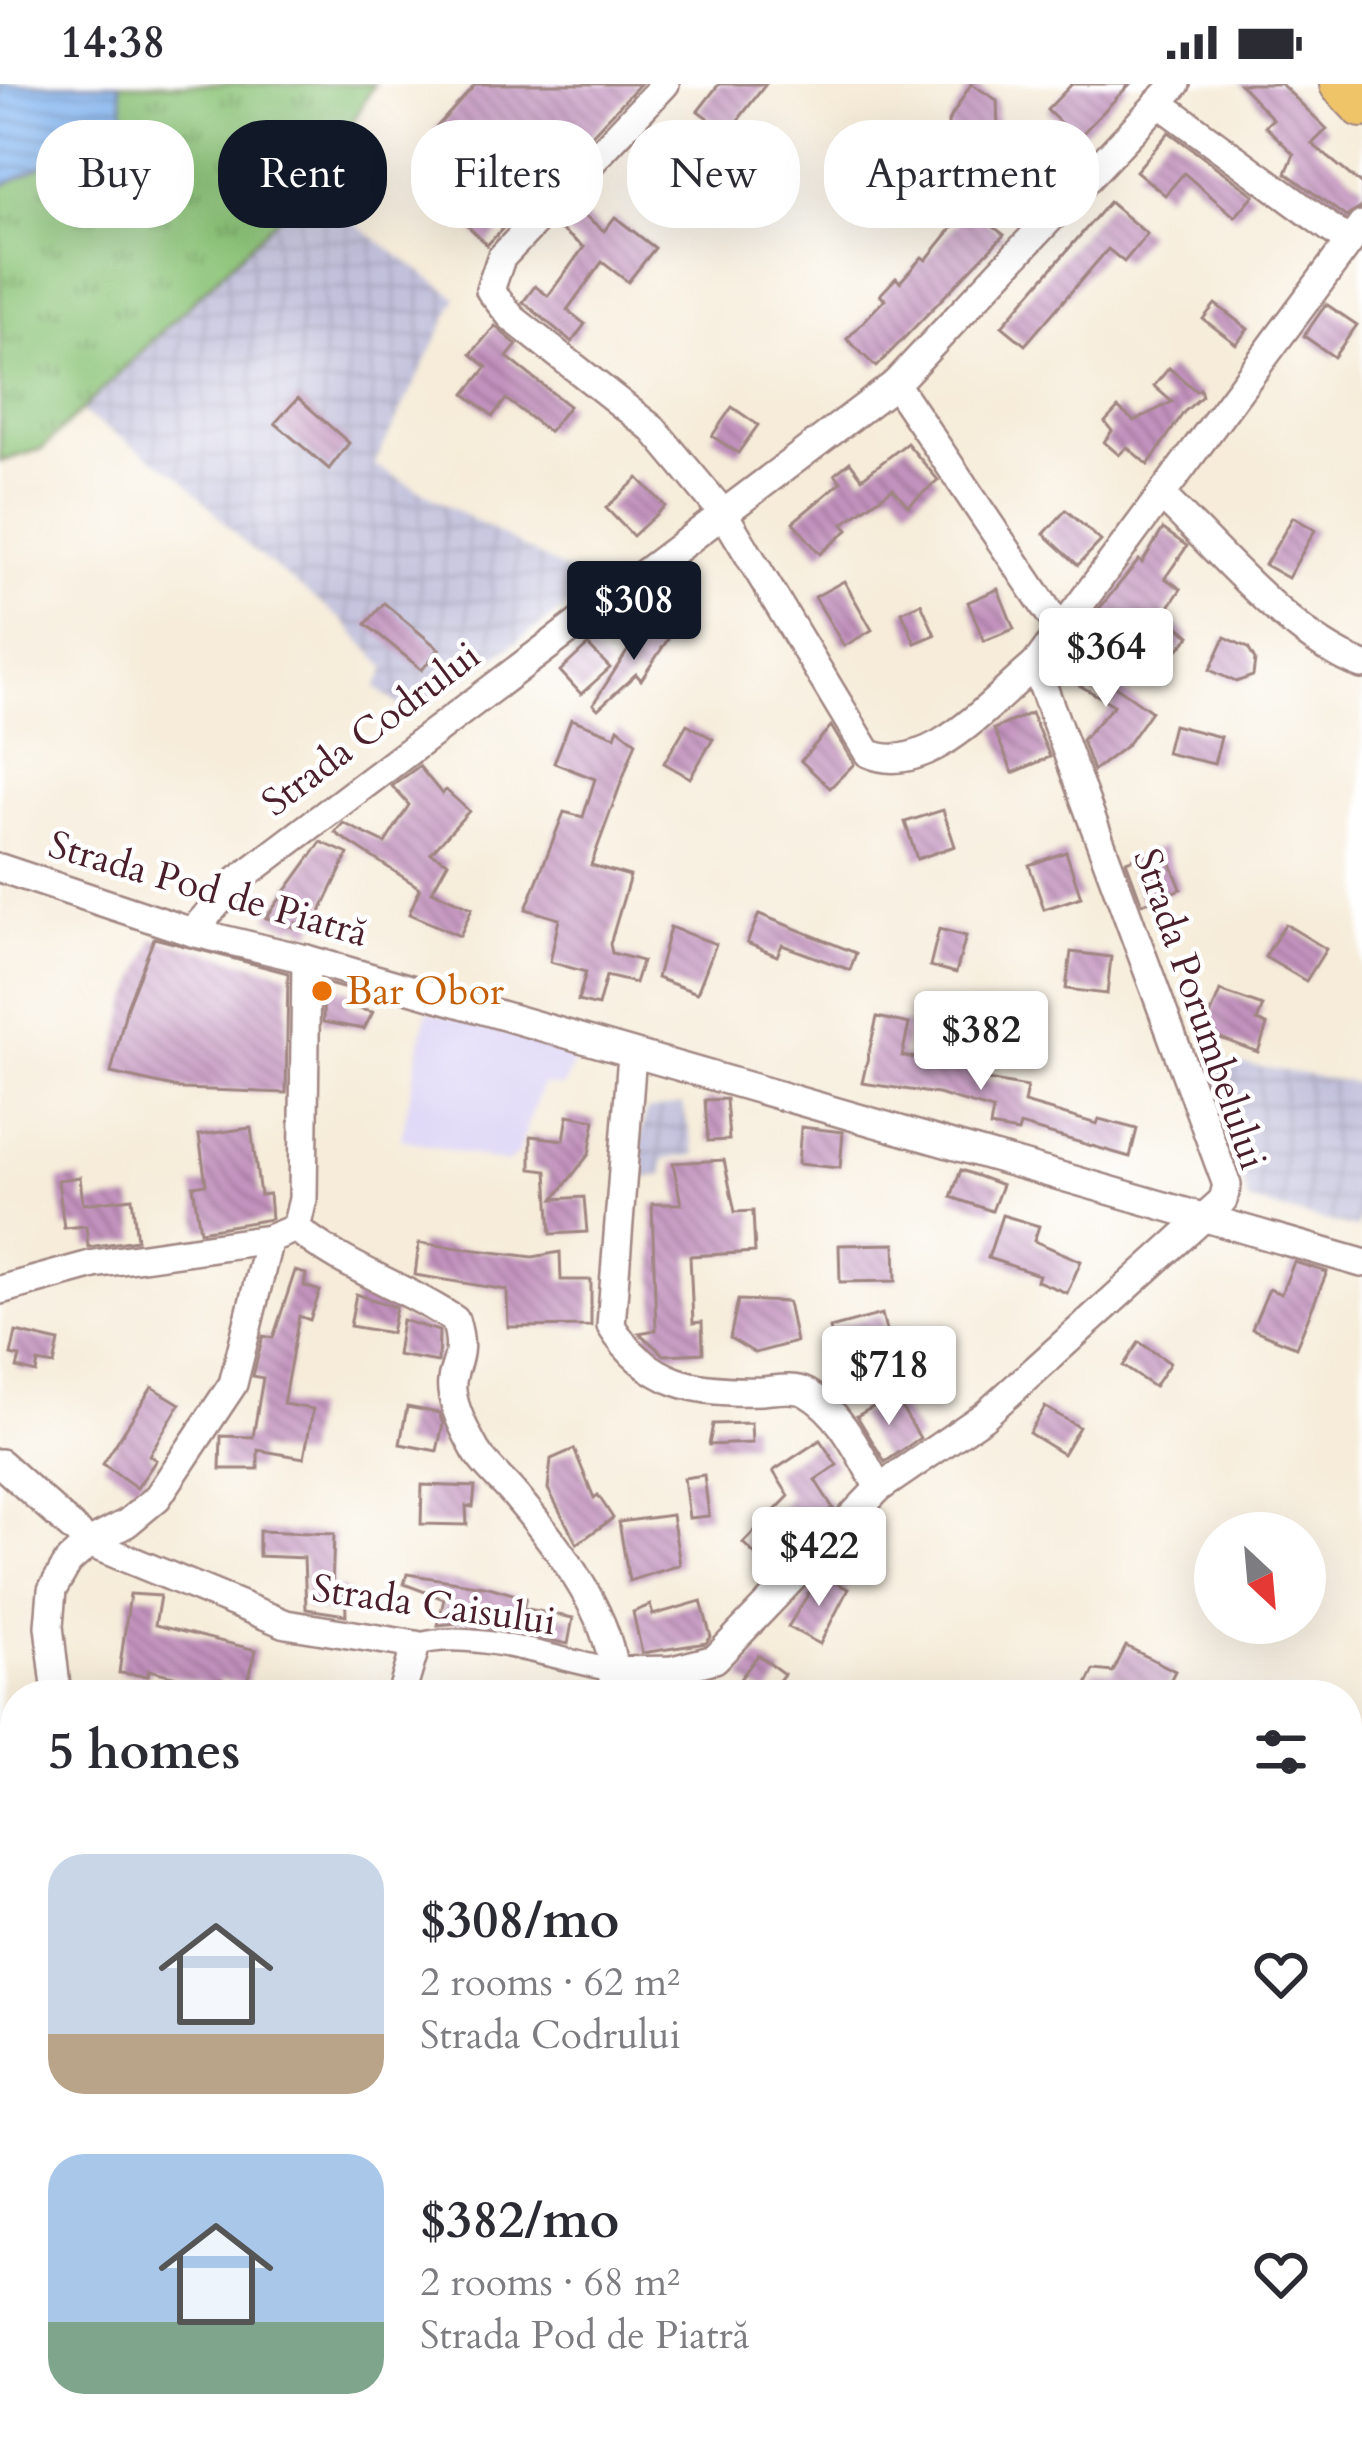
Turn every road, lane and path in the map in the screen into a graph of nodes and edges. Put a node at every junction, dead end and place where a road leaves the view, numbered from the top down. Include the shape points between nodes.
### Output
1 (665, 84) edge
2 (1341, 84) edge
3 (1167, 93) edge
4 (1362, 106) edge
5 (1356, 234) edge
6 (895, 384) junction
7 (1164, 499) junction
8 (724, 514) junction
9 (1062, 632) junction
10 (1035, 665) junction
11 (1362, 665) edge
12 (0, 868) edge
13 (192, 932) junction
14 (306, 959) junction
15 (632, 1054) junction
16 (1206, 1217) junction
17 (296, 1228) junction
18 (269, 1239) junction
19 (1362, 1263) edge
20 (0, 1290) edge
21 (0, 1463) edge
22 (879, 1488) junction
23 (88, 1543) junction
24 (416, 1645) junction
25 (55, 1680) edge
26 (406, 1680) edge
27 (605, 1680) edge
28 (614, 1680) edge
29 (627, 1680) edge

1 - 8 street via 501,258 490,290 512,317 653,429
2 - 4 main road
3 - 5 street
3 - 6 street, Strada Codrului
5 - 7 street
6 - 8 street, Strada Codrului
6 - 9 street
7 - 9 street
7 - 11 street via 1286,616
8 - 10 street via 868,753 886,761 925,754
8 - 13 street, Strada Codrului via 236,881
9 - 10 street
10 - 16 street, Strada Porumbelului via 1227,1185
12 - 13 street, Strada Pod de Piatră
13 - 14 street, Strada Pod de Piatră
14 - 15 street, Strada Pod de Piatră
14 - 17 street
15 - 16 street, Strada Pod de Piatră
15 - 22 street via 611,1326 632,1359 660,1377 719,1392 802,1389 826,1406
16 - 19 street, Strada Pod de Piatră
16 - 22 street, Strada Porumbelului via 984,1416
17 - 18 street
17 - 28 street via 325,1252 455,1319 462,1342 450,1386 477,1453 563,1560 608,1635
18 - 20 street via 116,1260
18 - 23 street via 233,1384 157,1498
21 - 23 street, Strada Caisului
22 - 29 street, Strada Porumbelului via 715,1659
23 - 24 street, Strada Caisului via 286,1624
23 - 25 street via 52,1590
24 - 26 street
24 - 27 street, Strada Caisului via 507,1647

